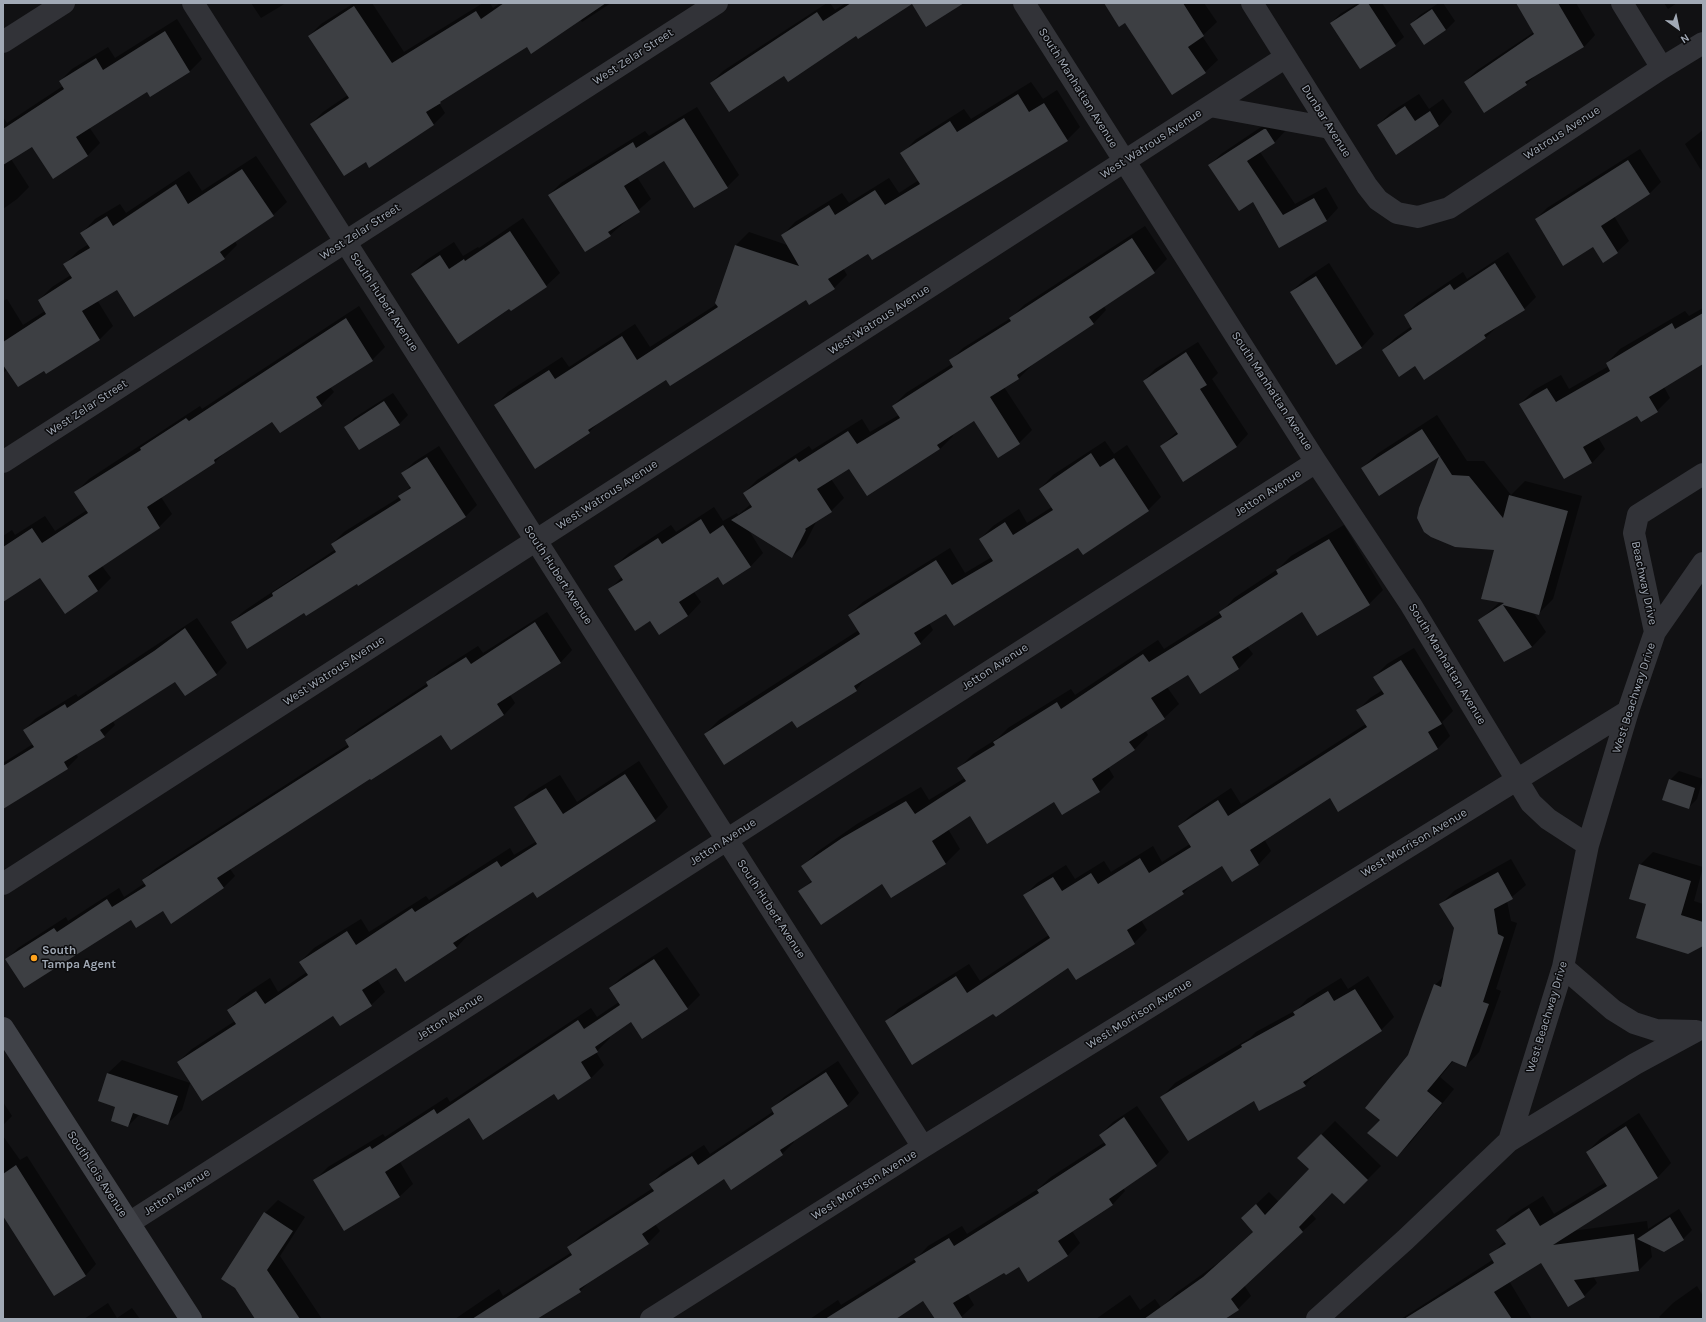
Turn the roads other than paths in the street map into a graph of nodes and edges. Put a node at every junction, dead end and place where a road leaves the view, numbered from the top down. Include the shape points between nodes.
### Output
1 (64, 3) edge
2 (194, 3) edge
3 (717, 3) edge
4 (1024, 3) edge
5 (1252, 3) edge
6 (1622, 3) edge
7 (3, 42) edge
8 (1703, 43) edge
9 (1286, 57) junction
10 (1662, 68) junction
11 (1210, 106) junction
12 (1330, 128) junction
13 (1125, 161) junction
14 (1418, 218) joint
15 (346, 242) junction
16 (3, 462) edge
17 (1316, 462) junction
18 (1703, 474) edge
19 (536, 540) junction
20 (1703, 562) edge
21 (1655, 632) junction
22 (1628, 711) junction
23 (1518, 780) junction
24 (727, 839) junction
25 (1588, 845) junction
26 (3, 884) edge
27 (1563, 967) junction
28 (3, 1028) edge
29 (1699, 1030) edge
30 (1509, 1141) junction
31 (923, 1147) junction
32 (129, 1223) junction
33 (191, 1319) edge
34 (651, 1319) edge
35 (1317, 1319) edge

1 - 7 street
2 - 15 street, South Hubert Avenue
3 - 15 street, West Zelar Street
4 - 13 street, South Manhattan Avenue
5 - 9 street, Dunbar Avenue
6 - 10 street
8 - 10 street, Watrous Avenue
9 - 11 street, West Watrous Avenue
9 - 12 street, Dunbar Avenue
10 - 14 street, Watrous Avenue via 1449,208
11 - 12 street, West Watrous Avenue
11 - 13 street, West Watrous Avenue
12 - 14 street, Dunbar Avenue via 1378,200 1396,213
13 - 17 street, South Manhattan Avenue
13 - 19 street, West Watrous Avenue
15 - 16 street, West Zelar Street
15 - 19 street, South Hubert Avenue
17 - 23 street, South Manhattan Avenue via 1411,605
17 - 24 street, Jetton Avenue
18 - 21 street, Beachway Drive via 1638,515 1634,533
19 - 24 street, South Hubert Avenue
19 - 26 street, West Watrous Avenue
20 - 21 street, West Beachway Drive
21 - 22 street, West Beachway Drive
22 - 23 street, West Morrison Avenue
22 - 25 street, West Beachway Drive
23 - 25 street via 1531,803 1542,814
23 - 31 street, West Morrison Avenue
24 - 31 street, South Hubert Avenue
24 - 32 street, Jetton Avenue
25 - 27 street, West Beachway Drive
27 - 29 street via 1613,1010 1634,1023 1656,1030
27 - 30 street, West Beachway Drive
28 - 32 street, South Lois Avenue
29 - 30 street, West Beachway Drive via 1635,1064
30 - 35 street, West Beachway Drive
31 - 34 street, West Morrison Avenue
32 - 33 street, South Lois Avenue

